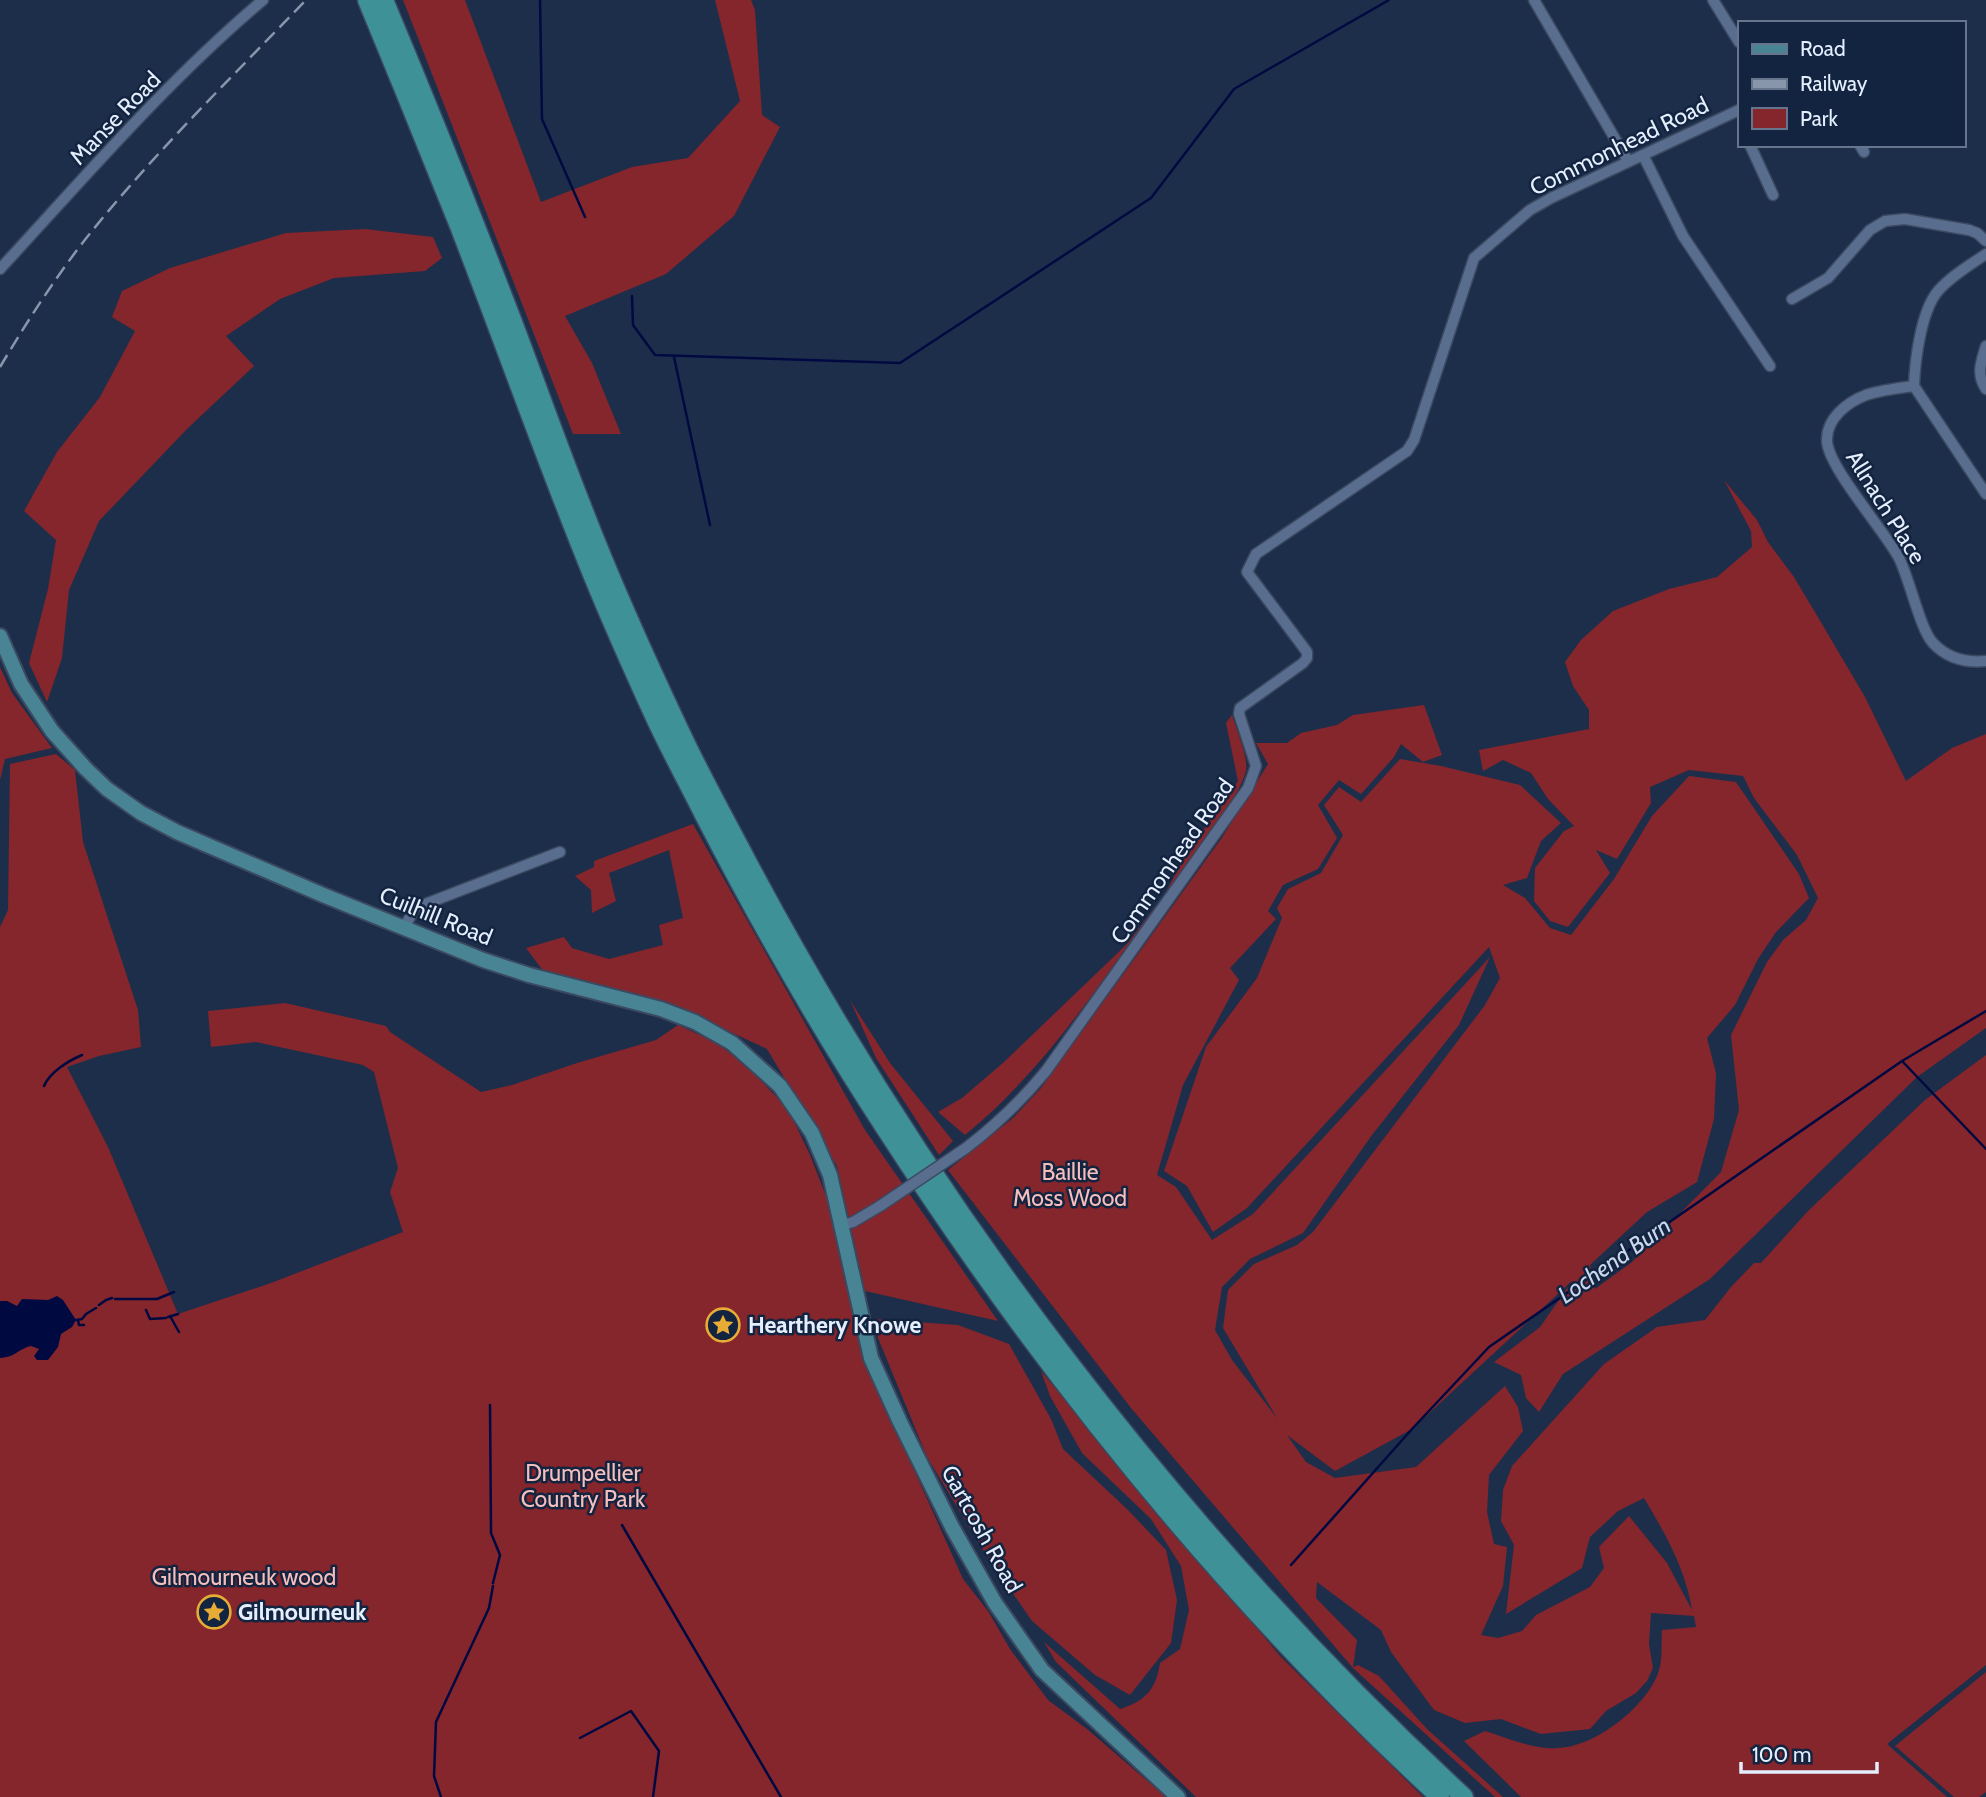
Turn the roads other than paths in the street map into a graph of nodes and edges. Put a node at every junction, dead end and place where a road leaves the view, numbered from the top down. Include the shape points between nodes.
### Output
1 (263, 0) edge
2 (367, 0) edge
3 (384, 0) edge
4 (1534, 0) edge
5 (1713, 0) edge
6 (1738, 40) edge
7 (1737, 112) edge
8 (1751, 147) edge
9 (1643, 155) junction
10 (1629, 161) junction
11 (1773, 195) dead end
12 (1986, 241) edge
13 (1986, 254) edge
14 (0, 269) edge
15 (1792, 299) dead end
16 (1986, 346) edge
17 (1770, 366) dead end
18 (1914, 386) junction
19 (1986, 389) edge
20 (1986, 494) edge
21 (0, 635) edge
22 (1986, 661) edge
23 (560, 852) dead end
24 (404, 928) junction
25 (842, 1225) junction
26 (1178, 1797) edge
27 (1440, 1797) edge
28 (1464, 1797) edge

1 - 14 street, Manse Road via 134,124
2 - 27 highway via 593,579 659,726 796,985 953,1231 1088,1414 1284,1641
3 - 28 highway via 620,599 708,786 849,1040 974,1233 1104,1408 1299,1632
4 - 10 street
5 - 6 street
7 - 9 street, Commonhead Road
8 - 11 street
9 - 10 street, Commonhead Road
9 - 17 street via 1683,236
10 - 25 street, Commonhead Road, bridge via 1530,210 1474,258 1407,451 1256,554 1247,572 1307,658 1240,708 1256,766 1248,788 1046,1071 1020,1101 966,1148 880,1206
12 - 15 street via 1969,230 1905,219 1885,221 1870,230 1828,278
13 - 18 street via 1946,283 1931,301
16 - 19 street via 1980,371
18 - 20 street
18 - 22 street, Allnach Place via 1851,402 1830,424 1828,449 1899,558 1931,641 1959,660
21 - 24 main road, Cuilhill Road via 21,684 52,731 86,769 124,801 189,837
23 - 24 street via 415,908
24 - 25 main road, Cuilhill Road via 529,975 661,1009 732,1043 780,1086 804,1120 830,1175
25 - 26 main road, Gartcosh Road via 871,1358 995,1603 1042,1670

